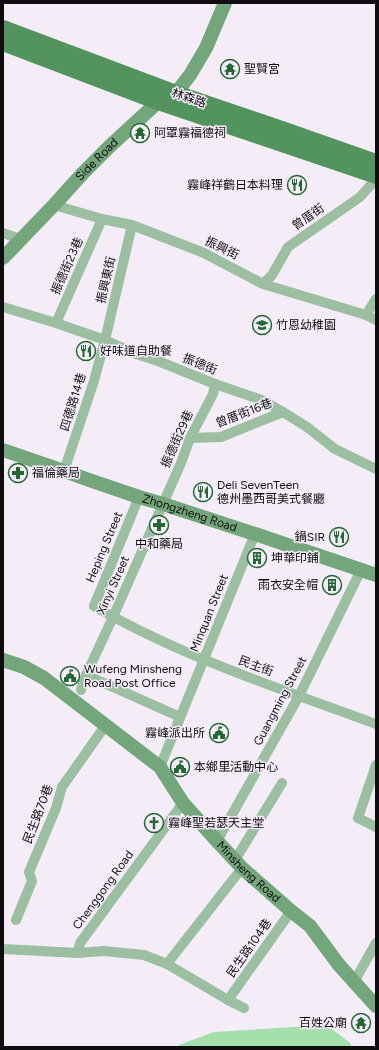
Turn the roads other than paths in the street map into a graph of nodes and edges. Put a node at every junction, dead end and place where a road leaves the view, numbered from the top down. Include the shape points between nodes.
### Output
1 (225, 3) edge
2 (3, 28) edge
3 (3, 43) edge
4 (176, 93) junction
5 (158, 102) junction
6 (376, 162) edge
7 (376, 176) edge
8 (376, 179) edge
9 (54, 205) junction
10 (102, 219) junction
11 (132, 225) junction
12 (3, 233) edge
13 (20, 240) junction
14 (3, 258) edge
15 (263, 284) junction
16 (376, 299) edge
17 (3, 307) edge
18 (366, 315) junction
19 (376, 320) edge
20 (56, 323) junction
21 (105, 340) junction
22 (215, 384) junction
23 (283, 412) junction
24 (190, 438) junction
25 (3, 450) edge
26 (376, 469) edge
27 (64, 471) junction
28 (139, 497) junction
29 (163, 504) junction
30 (255, 534) junction
31 (361, 570) junction
32 (376, 575) edge
33 (113, 618) junction
34 (3, 660) edge
35 (203, 660) junction
36 (86, 675) junction
37 (81, 690) dead end
38 (299, 696) junction
39 (180, 717) junction
40 (376, 724) edge
41 (105, 726) junction
42 (376, 765) edge
43 (160, 768) junction
44 (282, 783) dead end
45 (183, 803) junction
46 (376, 827) edge
47 (217, 841) junction
48 (238, 864) junction
49 (291, 911) junction
50 (16, 920) dead end
51 (376, 943) edge
52 (3, 949) edge
53 (78, 953) junction
54 (167, 964) junction
55 (354, 982) junction
56 (228, 1000) junction
57 (376, 1006) edge
58 (244, 1008) dead end

1 - 4 street, Side Road via 206,48
2 - 4 main road, 林森路
3 - 5 main road, 林森路
4 - 5 street, Side Road
4 - 6 main road, 林森路
5 - 7 main road, 林森路
5 - 9 street, Side Road via 105,151
8 - 15 street, 曾厝街 via 360,197 288,247 272,275
9 - 10 street, 振興街
9 - 13 street, Side Road
10 - 11 street, 振興街
10 - 20 street, 振德街23巷
11 - 15 street, 振興街 via 204,253
11 - 21 street, 振興東街
12 - 13 street
13 - 14 street, Side Road
15 - 18 street, 振興街
16 - 18 street
17 - 20 street, 振德街
18 - 19 street, 振興街
20 - 21 street, 振德街
21 - 22 street, 振德街
21 - 27 street, 四德路14巷
22 - 23 street, 振德街 via 262,400
22 - 24 street, 振德街29巷 via 213,394
23 - 24 street, 曾厝街16巷 via 221,437
23 - 26 street, 振德街 via 336,449
24 - 29 street, 振德街29巷
25 - 27 street, Zhongzheng Road
27 - 28 street, Zhongzheng Road
28 - 29 street, Zhongzheng Road
28 - 33 street, Heping Street via 94,606
29 - 30 street, Zhongzheng Road
29 - 33 street, Xinyi Street
30 - 31 street, Zhongzheng Road
30 - 35 street, Minquan Street
31 - 32 street, Zhongzheng Road
31 - 38 street, Guangming Street
33 - 35 street, 民主街
33 - 36 street, Xinyi Street
34 - 41 street, Minsheng Road via 24,667 44,678
35 - 38 street, 民主街
35 - 39 street, Minquan Street
36 - 37 street, Xinyi Street
36 - 39 street
38 - 40 street, 民主街
38 - 47 street, Guangming Street
39 - 43 street, Minquan Street
41 - 43 street, Minsheng Road
41 - 50 street, 民生路70巷 via 62,787 56,808 29,872 32,882
42 - 46 street via 358,818
43 - 45 street, Minsheng Road
44 - 48 street
45 - 47 street, Minsheng Road
45 - 53 street, Chenggong Road via 80,943
47 - 48 street, Minsheng Road
48 - 49 street, Minsheng Road
48 - 54 street
49 - 55 street, Minsheng Road via 310,926
49 - 56 street, 民生路104巷
51 - 55 street
52 - 53 street
53 - 54 street via 104,951 144,955
54 - 56 street
55 - 57 street, Minsheng Road
56 - 58 street

